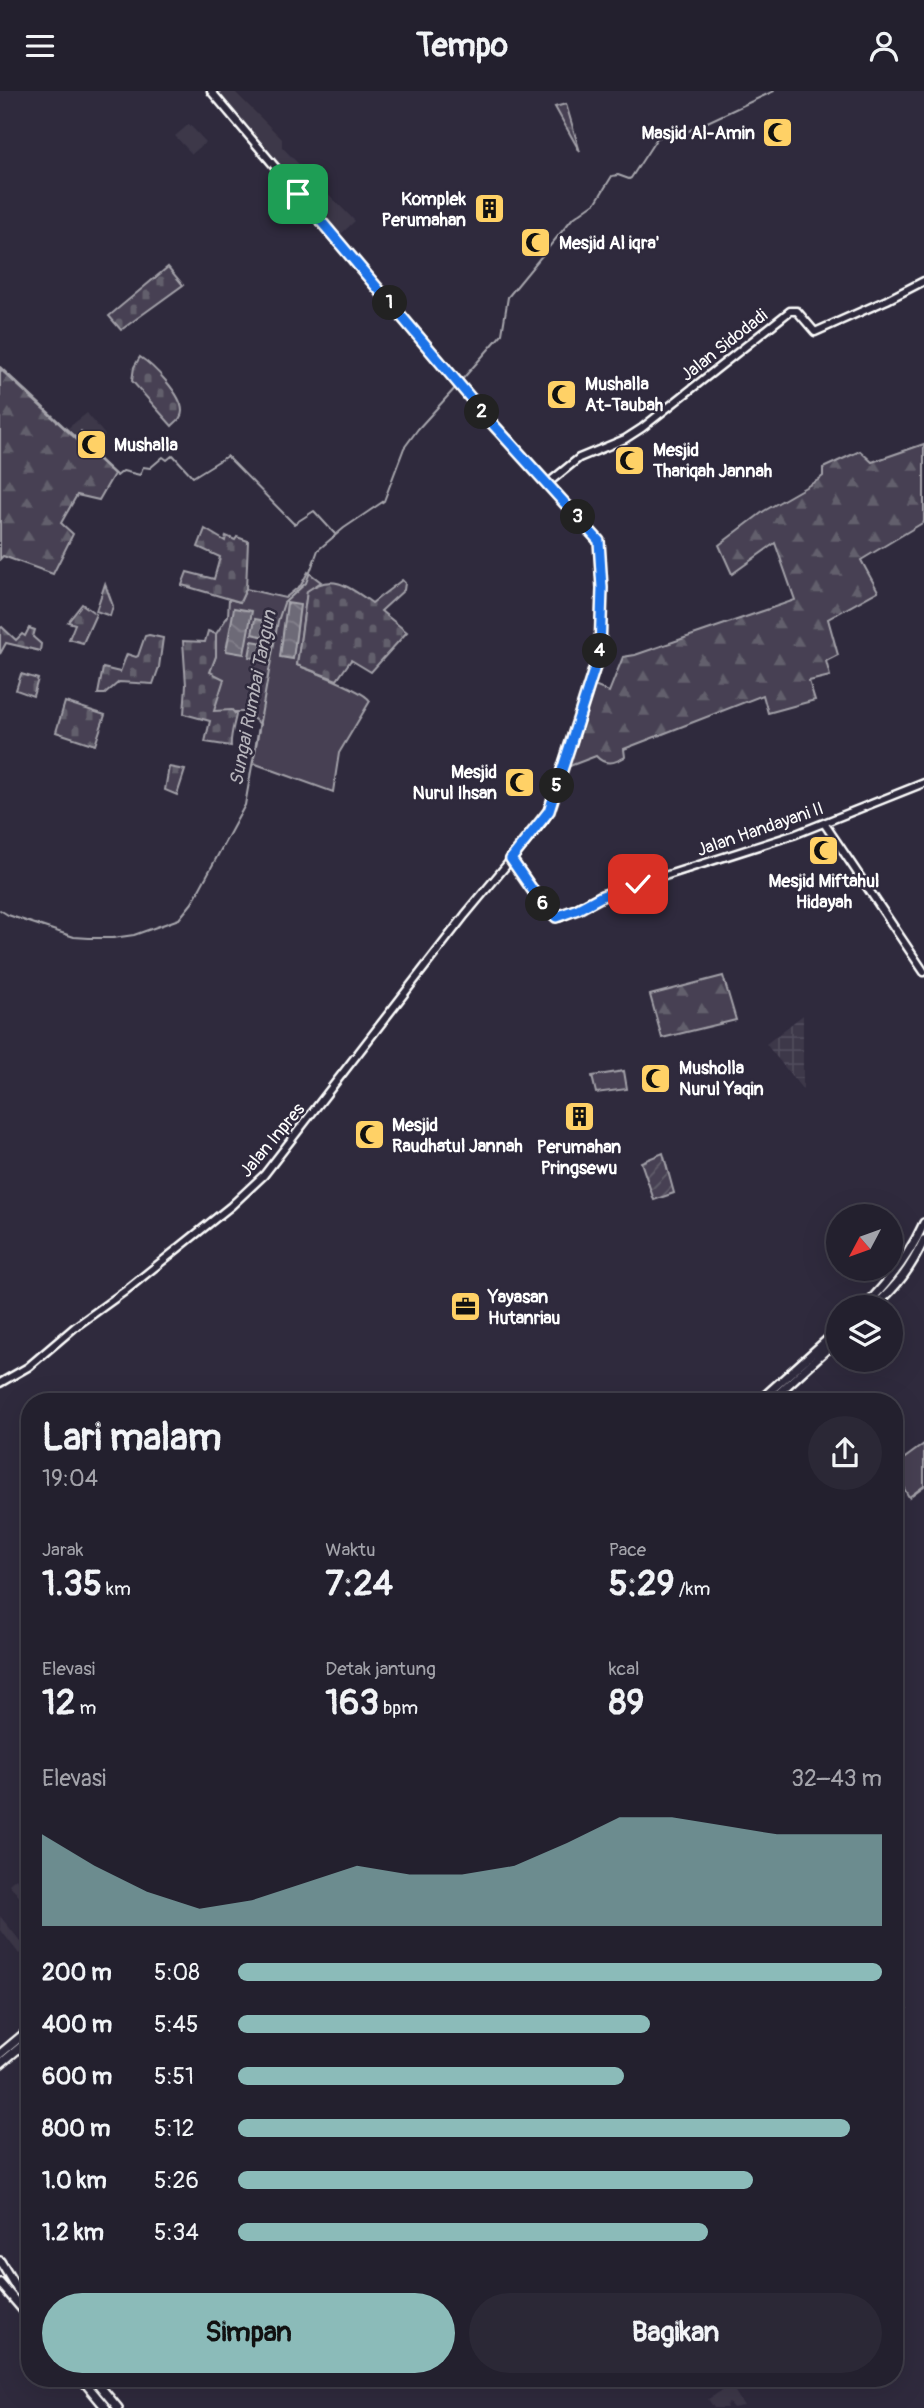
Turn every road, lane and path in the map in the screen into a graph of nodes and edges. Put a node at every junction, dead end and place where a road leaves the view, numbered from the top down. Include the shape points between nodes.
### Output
1 (211, 91) edge
2 (924, 281) edge
3 (547, 484) junction
4 (924, 783) edge
5 (824, 823) junction
6 (511, 859) junction
7 (924, 972) edge
8 (924, 1223) edge
9 (924, 1240) edge
10 (876, 1295) edge
11 (887, 1295) edge
12 (826, 1341) edge
13 (826, 1350) edge
14 (0, 1383) edge
15 (768, 1393) edge
16 (779, 1393) edge
17 (21, 2036) edge
18 (21, 2046) edge
19 (0, 2054) edge
20 (0, 2064) edge
21 (0, 2262) edge
22 (0, 2269) edge
23 (0, 2283) edge
24 (17, 2289) junction
25 (21, 2294) edge
26 (21, 2308) edge
27 (88, 2387) edge
28 (100, 2387) edge
29 (106, 2408) edge
30 (118, 2408) edge

1 - 3 main road, Jalan Inpres
2 - 3 main road, Jalan Sidodadi via 815,332 797,311 790,311 642,428 579,458
3 - 6 main road, Jalan Inpres via 599,541 600,651 549,811
4 - 5 main road, Jalan Handayani II
5 - 6 main road, Jalan Handayani II via 602,896 559,918 551,914
5 - 7 main road
6 - 14 main road, Jalan Inpres via 278,1161 231,1206 125,1291 28,1367
8 - 10 main road via 890,1280
9 - 11 main road via 908,1271
12 - 15 main road
13 - 16 main road
17 - 19 main road
18 - 20 main road
21 - 24 main road
22 - 24 main road
23 - 26 main road
24 - 25 main road
27 - 29 main road
28 - 30 main road

